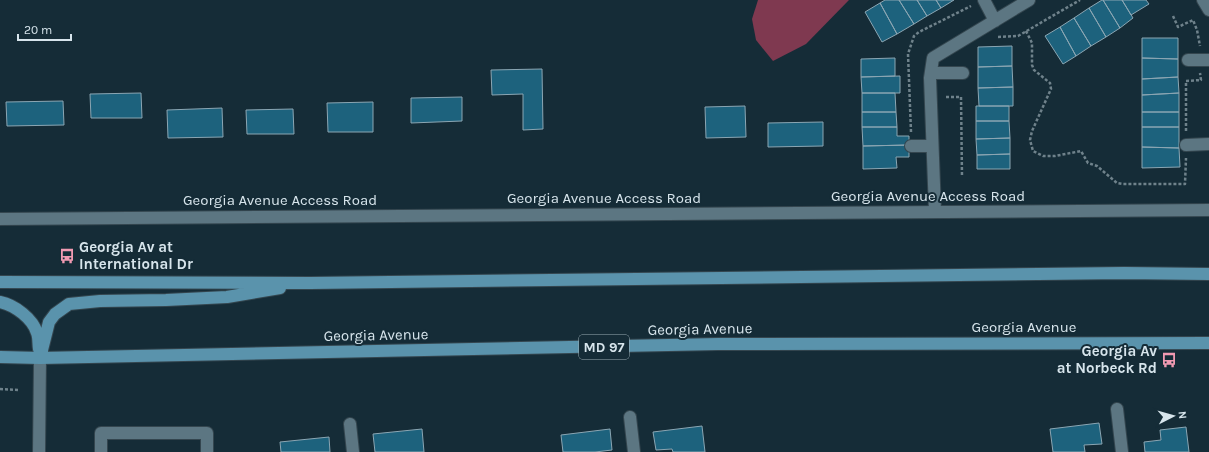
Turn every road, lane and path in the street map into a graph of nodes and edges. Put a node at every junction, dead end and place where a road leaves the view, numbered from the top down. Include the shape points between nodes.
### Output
1 (984, 0) edge
2 (1029, 0) edge
3 (1080, 0) edge
4 (1203, 0) edge
5 (1209, 10) edge
6 (1173, 16) dead end
7 (995, 21) junction
8 (1026, 31) junction
9 (996, 37) dead end
10 (1188, 60) dead end
11 (1204, 60) edge
12 (931, 73) junction
13 (963, 73) dead end
14 (946, 74) junction
15 (1209, 144) edge
16 (1186, 145) junction
17 (911, 146) dead end
18 (932, 146) junction
19 (962, 177) dead end
20 (1209, 210) edge
21 (935, 211) junction
22 (0, 218) edge
23 (1209, 274) edge
24 (0, 282) edge
25 (310, 282) junction
26 (0, 302) edge
27 (1209, 343) edge
28 (0, 357) edge
29 (40, 358) junction
30 (0, 389) edge
31 (20, 390) dead end
32 (1117, 409) dead end
33 (630, 417) dead end
34 (350, 424) dead end
35 (40, 452) edge
36 (101, 452) edge
37 (207, 452) edge
38 (352, 452) edge
39 (634, 452) edge
40 (1122, 452) edge

1 - 7 street
2 - 7 street
3 - 8 path
4 - 5 street
6 - 11 path via 1178,27 1193,20
7 - 12 street via 934,58
8 - 9 path via 1018,36
8 - 16 path via 1032,43 1034,70 1050,83 1051,88 1032,131 1030,140 1033,151 1043,156 1081,151 1088,163 1097,166 1118,183 1186,184
10 - 11 street
11 - 16 path via 1201,80 1186,81
12 - 14 street
12 - 18 street
13 - 14 street
14 - 19 path via 946,97 960,97
15 - 16 street
17 - 18 street
18 - 21 street
20 - 21 street, Georgia Avenue Access Road
21 - 22 street, Georgia Avenue Access Road
23 - 25 main road
24 - 25 main road
25 - 29 main road via 227,297 69,304 49,322
26 - 29 main road via 15,309 32,322 38,334
27 - 29 main road, Georgia Avenue / MD 97 via 718,344
28 - 29 main road, Georgia Avenue / MD 97
29 - 35 street
30 - 31 path
32 - 40 street
33 - 39 street
34 - 38 street
36 - 37 street via 101,433 207,433

